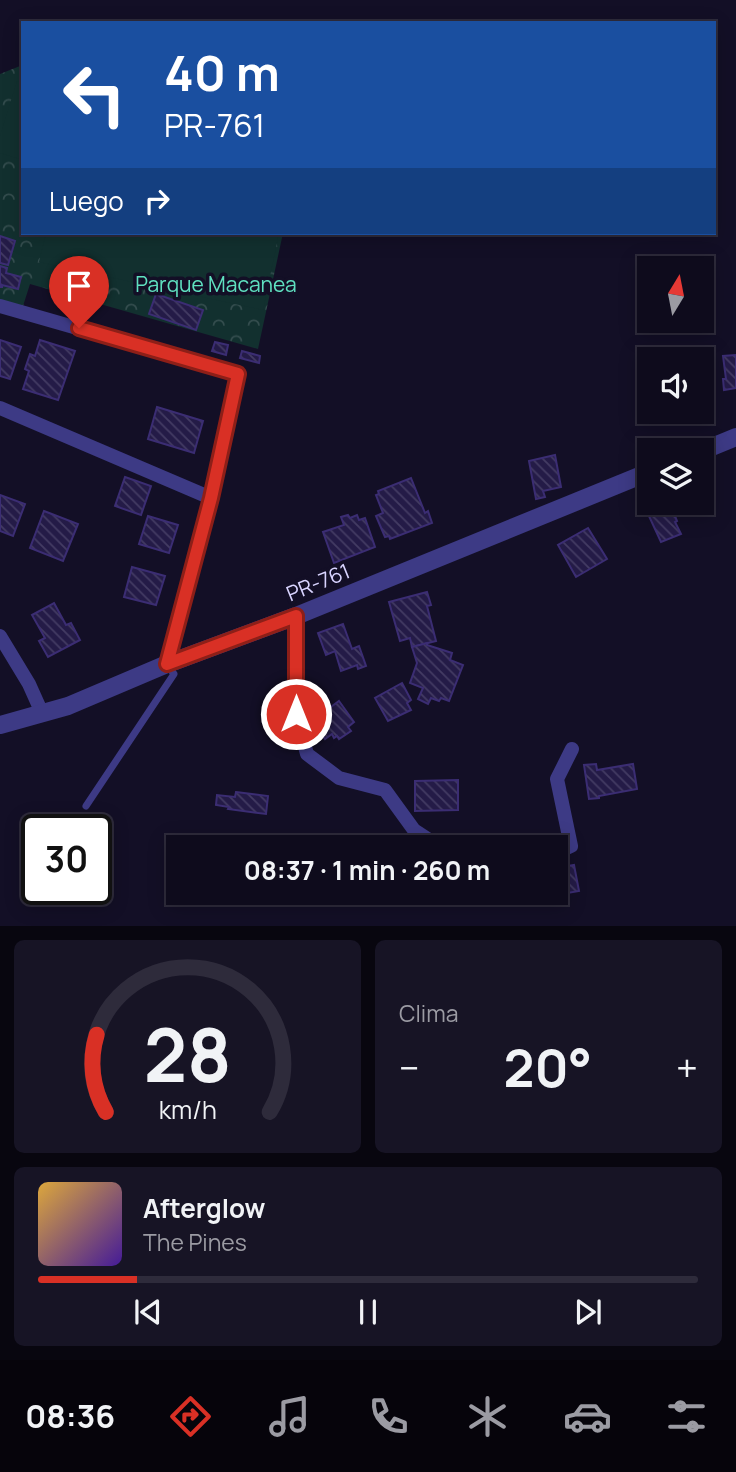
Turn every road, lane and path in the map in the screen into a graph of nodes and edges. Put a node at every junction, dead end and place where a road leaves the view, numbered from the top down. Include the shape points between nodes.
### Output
1 (0, 306) edge
2 (0, 408) edge
3 (736, 437) edge
4 (714, 446) edge
5 (637, 477) edge
6 (211, 498) junction
7 (296, 616) junction
8 (0, 636) edge
9 (167, 664) junction
10 (42, 713) junction
11 (0, 725) edge
12 (572, 749) dead end
13 (86, 806) dead end
14 (422, 835) edge
15 (568, 847) edge

1 - 6 street via 238,374
2 - 6 street
3 - 4 street
5 - 7 street, PR-761 / PR-761
6 - 9 street
7 - 9 street, PR-761 / PR-761
7 - 14 street via 296,714 307,754 339,778 385,790
8 - 10 street
9 - 10 street, PR-761 / PR-761
9 - 13 lane via 174,674
10 - 11 street, PR-761 / PR-761
12 - 15 street via 557,779

